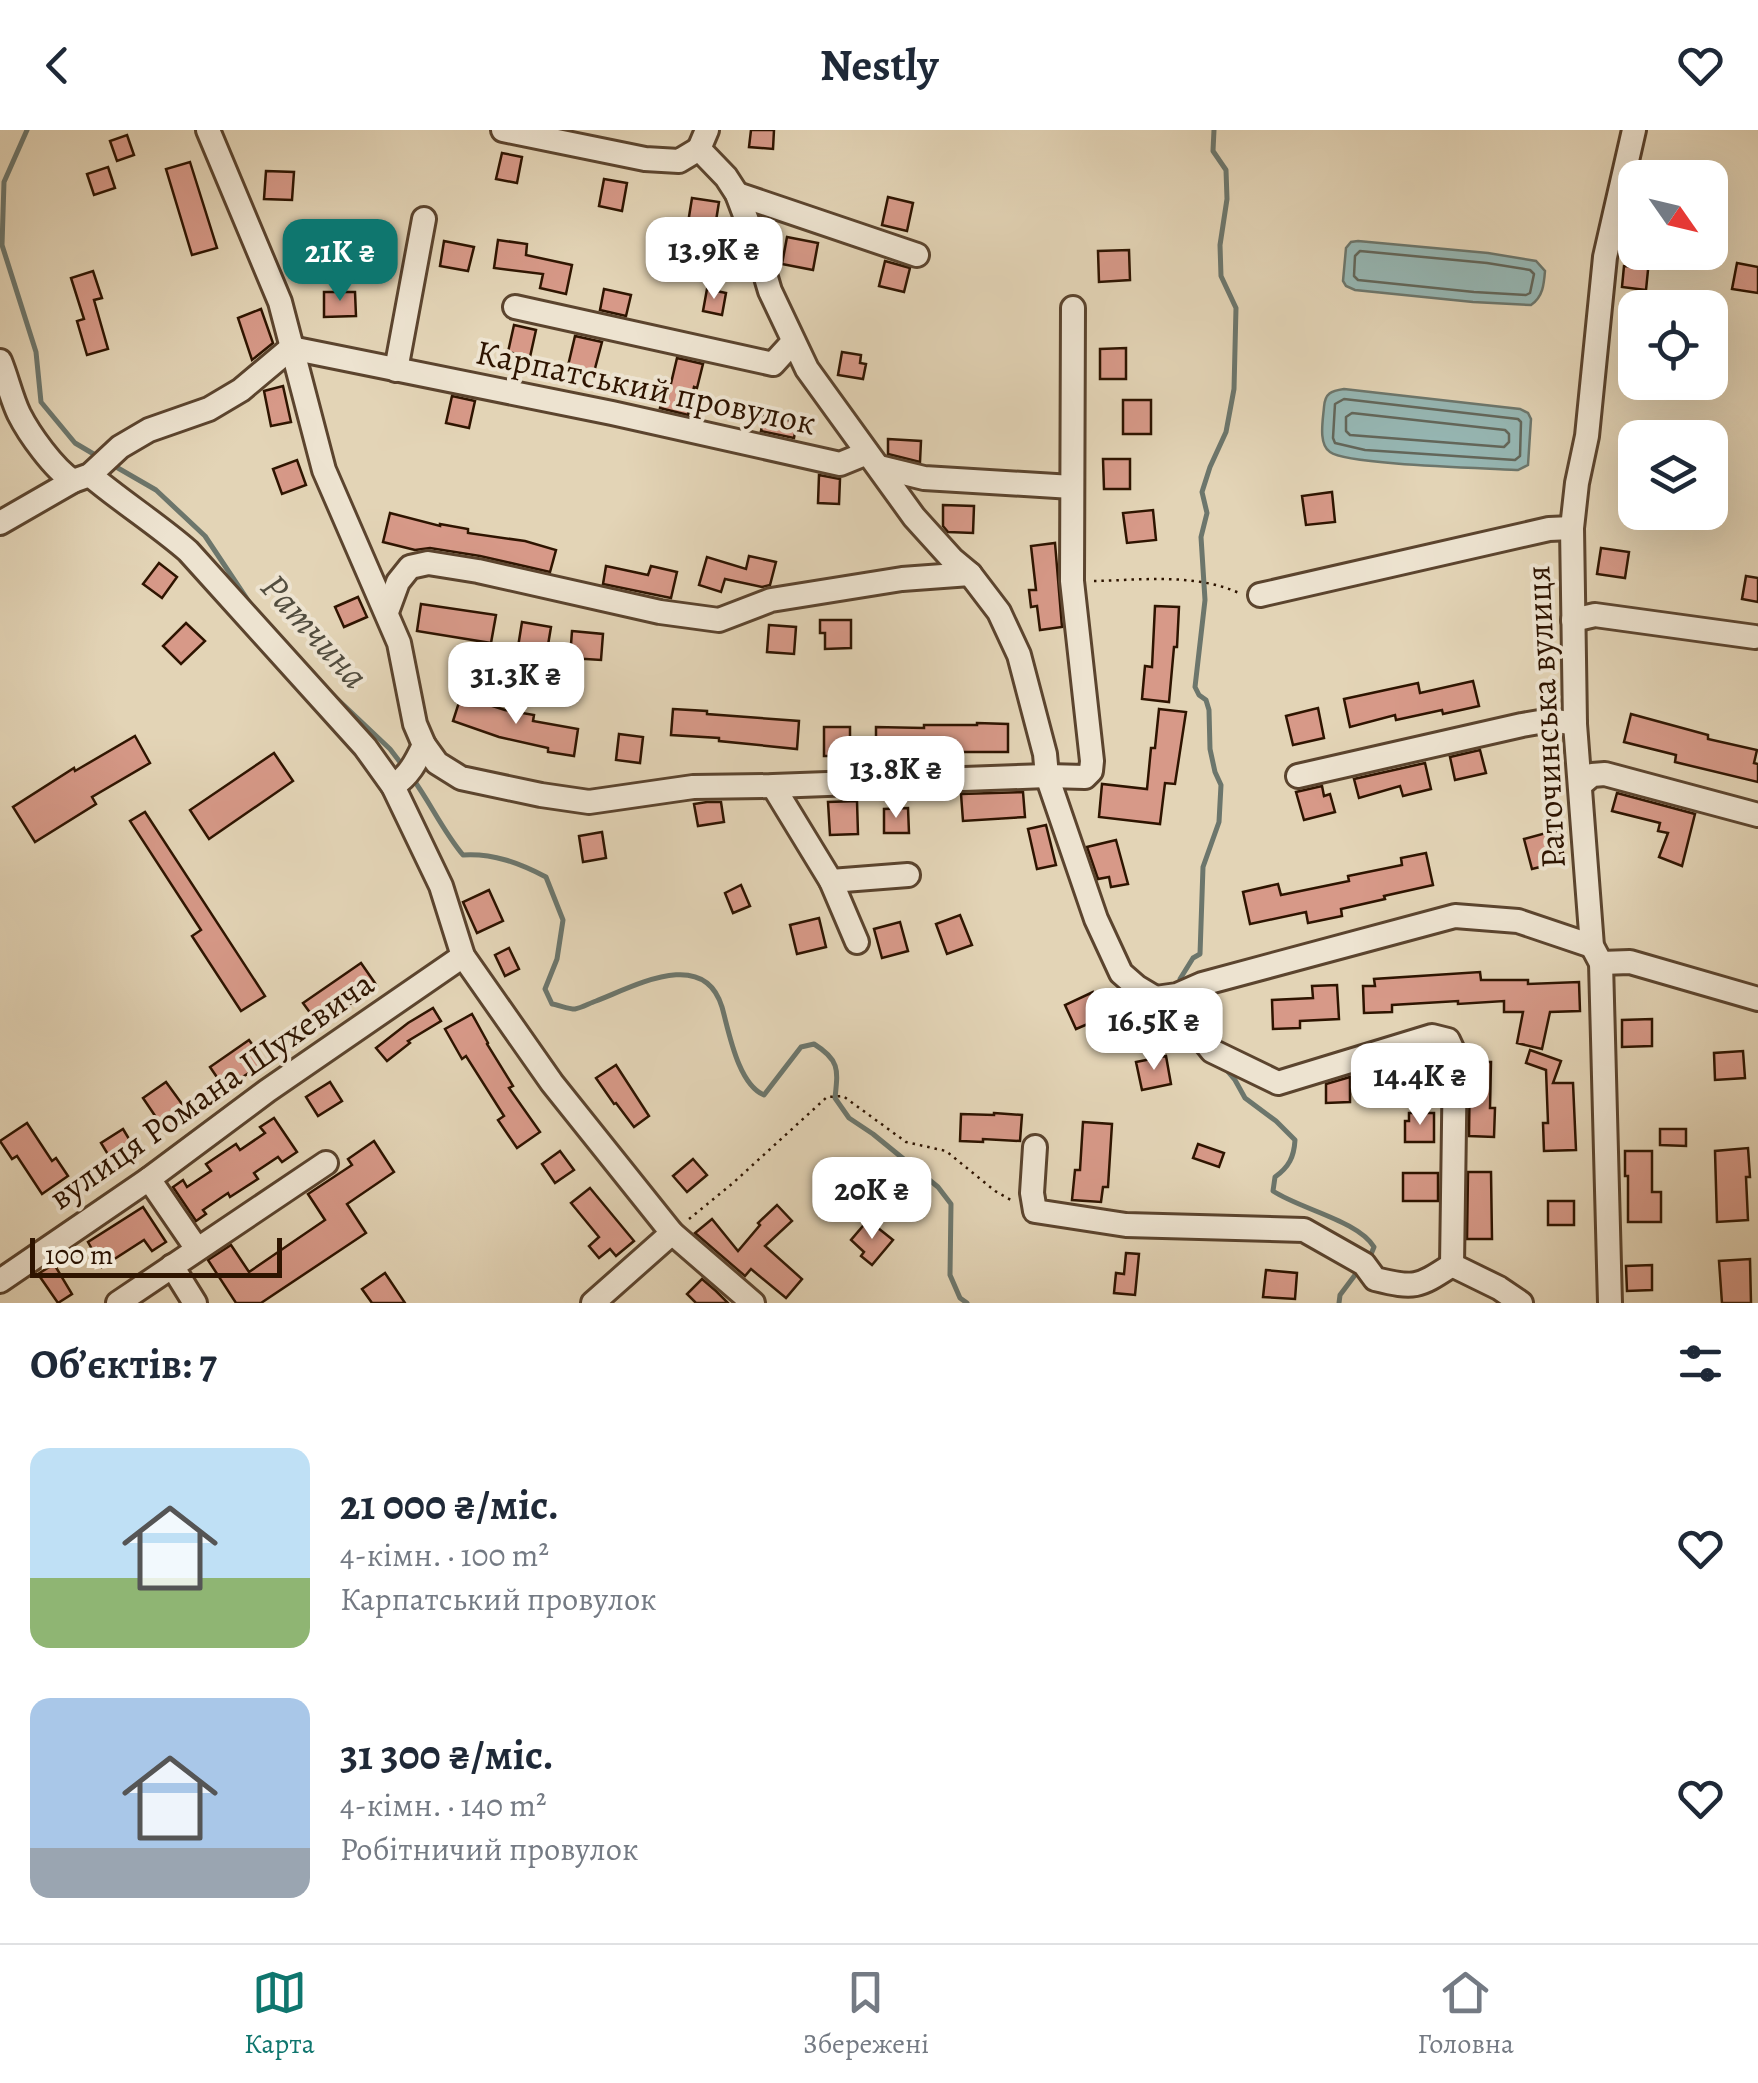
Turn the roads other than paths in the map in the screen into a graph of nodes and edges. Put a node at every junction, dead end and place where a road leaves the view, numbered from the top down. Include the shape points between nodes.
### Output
1 (208, 130) edge
2 (503, 130) edge
3 (1634, 130) edge
4 (703, 140) edge
5 (737, 194) junction
6 (424, 219) dead end
7 (917, 255) dead end
8 (514, 307) dead end
9 (1073, 308) dead end
10 (793, 342) junction
11 (290, 348) junction
12 (0, 361) edge
13 (396, 370) junction
14 (874, 460) junction
15 (96, 466) junction
16 (1072, 487) junction
17 (0, 523) edge
18 (1572, 528) junction
19 (970, 574) junction
20 (1260, 595) dead end
21 (387, 612) junction
22 (1573, 620) junction
23 (1755, 637) dead end
24 (1575, 724) junction
25 (409, 769) junction
26 (1047, 776) junction
27 (1298, 776) dead end
28 (1580, 785) junction
29 (773, 786) junction
30 (1758, 815) edge
31 (908, 875) dead end
32 (831, 881) junction
33 (857, 942) dead end
34 (1597, 954) junction
35 (463, 956) junction
36 (1166, 996) junction
37 (1758, 999) edge
38 (1035, 1147) dead end
39 (326, 1163) dead end
40 (149, 1178) junction
41 (672, 1232) junction
42 (197, 1249) junction
43 (1452, 1265) junction
44 (172, 1266) junction
45 (0, 1281) edge
46 (118, 1303) edge
47 (195, 1303) edge
48 (592, 1303) edge
49 (753, 1303) edge
50 (1520, 1303) edge
51 (1610, 1303) edge

1 - 11 street via 280,302
2 - 4 street via 679,161
3 - 18 street, Раточинська вулиця via 1605,257
4 - 5 street
5 - 7 street
5 - 10 street
6 - 13 street
8 - 10 street via 773,364
9 - 16 street
10 - 14 street
11 - 13 street, Карпатський провулок
11 - 15 street via 241,390 148,430
11 - 21 street via 324,470
12 - 15 street via 19,414 64,476
13 - 14 street, Карпатський провулок via 840,464
14 - 16 street, Карпатський провулок via 924,478
14 - 19 street via 914,517
15 - 17 street
15 - 25 street via 113,494 188,551 365,747
16 - 26 street via 1072,581 1092,762 1085,777
18 - 20 street
18 - 22 street, Раточинська вулиця
19 - 21 street via 770,600 719,620 428,562 410,567
19 - 26 street via 1020,655
21 - 25 street via 400,643 415,724
22 - 23 street via 1594,616
22 - 24 street, Раточинська вулиця
24 - 27 street via 1522,724
24 - 28 street, Раточинська вулиця
25 - 29 street via 437,763 460,778 589,802 693,787
25 - 35 street
26 - 29 street
26 - 36 street via 1109,951 1136,987
28 - 30 street via 1606,774
28 - 34 street, Раточинська вулиця
29 - 32 street
31 - 32 street
32 - 33 street
34 - 36 street via 1518,921 1454,916
34 - 37 street
34 - 51 street, Раточинська вулиця
35 - 40 street, вулиця Романа Шухевича
35 - 41 street via 552,1084
36 - 43 street via 1212,1051 1278,1083 1432,1036 1448,1040 1455,1055
38 - 43 street via 1035,1211 1126,1225 1304,1230 1364,1264 1375,1279 1392,1283 1420,1286
39 - 42 street
40 - 42 street
40 - 45 street, вулиця Романа Шухевича
41 - 48 street
41 - 49 street
42 - 44 street
43 - 50 street
44 - 46 street
44 - 47 street

